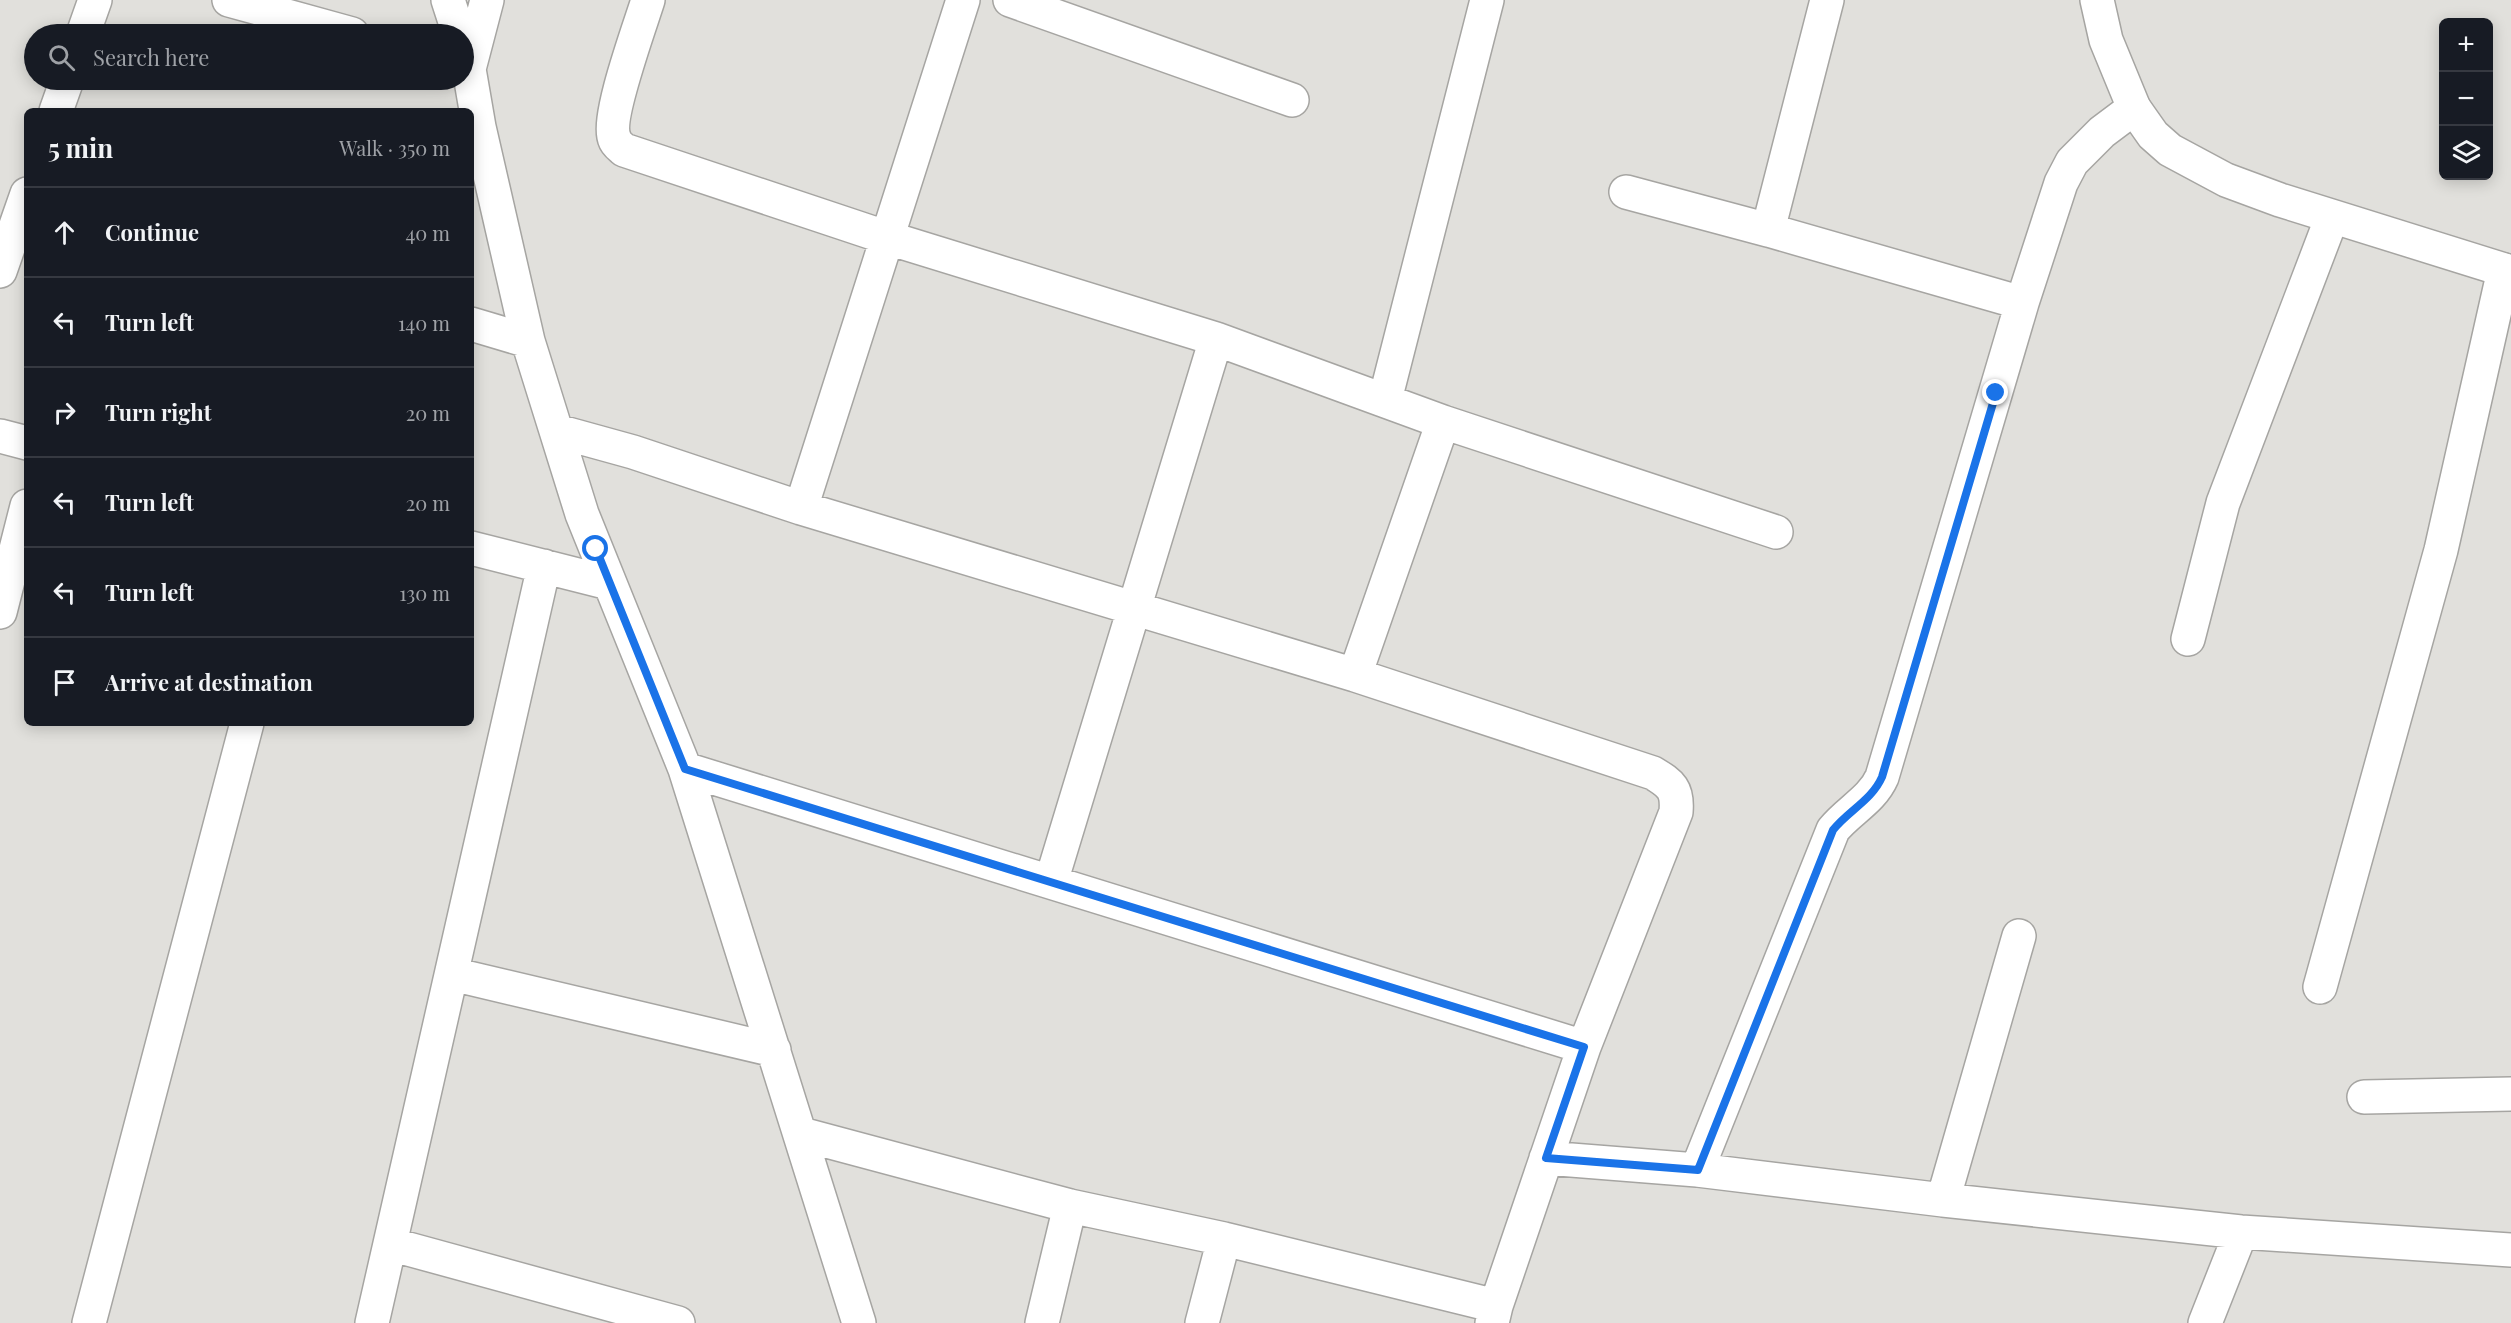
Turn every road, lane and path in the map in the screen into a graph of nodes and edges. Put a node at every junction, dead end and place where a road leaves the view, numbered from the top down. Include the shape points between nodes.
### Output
1 (95, 0) edge
2 (229, 0) edge
3 (448, 0) edge
4 (488, 0) edge
5 (648, 0) edge
6 (963, 0) edge
7 (1010, 0) edge
8 (1487, 0) edge
9 (1827, 0) edge
10 (2097, 0) edge
11 (87, 24) edge
12 (316, 24) edge
13 (456, 24) edge
14 (474, 38) edge
15 (63, 90) edge
16 (471, 90) edge
17 (1292, 100) dead end
18 (57, 108) edge
19 (2134, 108) junction
20 (1626, 192) dead end
21 (24, 203) edge
22 (2332, 217) junction
23 (1768, 230) junction
24 (885, 237) junction
25 (0, 271) edge
26 (2508, 271) edge
27 (2022, 303) junction
28 (474, 325) edge
29 (1216, 339) junction
30 (528, 341) junction
31 (1385, 400) junction
32 (1443, 422) junction
33 (557, 431) junction
34 (0, 436) edge
35 (24, 441) edge
36 (801, 508) junction
37 (24, 518) edge
38 (1776, 532) dead end
39 (474, 549) edge
40 (544, 566) junction
41 (609, 583) junction
42 (1136, 609) junction
43 (0, 612) edge
44 (2188, 639) dead end
45 (1355, 675) junction
46 (246, 726) edge
47 (685, 769) junction
48 (1051, 882) junction
49 (2019, 936) dead end
50 (452, 974) junction
51 (2320, 987) dead end
52 (1584, 1047) junction
53 (774, 1050) junction
54 (2511, 1094) edge
55 (2364, 1097) dead end
56 (801, 1134) junction
57 (1546, 1158) junction
58 (1698, 1170) junction
59 (1943, 1200) junction
60 (1070, 1206) junction
61 (2241, 1232) junction
62 (1224, 1239) junction
63 (390, 1245) junction
64 (2511, 1250) edge
65 (1494, 1315) edge
66 (89, 1323) edge
67 (372, 1323) edge
68 (678, 1323) edge
69 (859, 1323) edge
70 (1042, 1323) edge
71 (1202, 1323) edge
72 (2205, 1323) edge

1 - 11 street
2 - 12 street
3 - 13 street
4 - 14 street
5 - 24 street via 616,105 612,125 615,141 637,156
6 - 24 street
7 - 17 street
8 - 31 street
9 - 23 street
10 - 19 street via 2106,40
15 - 18 street
16 - 30 street
19 - 22 street via 2153,135 2188,161 2226,180
19 - 27 street via 2072,162 2061,183
20 - 23 street
21 - 25 street
22 - 26 street
22 - 44 street via 2223,503
23 - 27 street
24 - 29 street
24 - 36 street
26 - 51 street via 2441,550
27 - 58 street via 1882,777 1870,796 1833,830
28 - 30 street
29 - 31 street
29 - 42 street
30 - 33 street
31 - 32 street
32 - 38 street
32 - 45 street
33 - 36 street
33 - 41 street via 582,514
34 - 35 street
36 - 42 street
37 - 43 street
39 - 40 street
40 - 41 street
40 - 50 street
41 - 47 street
42 - 45 street
42 - 48 street
45 - 52 street via 1653,773 1670,783 1677,802 1676,812
46 - 66 street
47 - 48 street
47 - 53 street
48 - 52 street
49 - 59 street
50 - 53 street
50 - 63 street
52 - 57 street
53 - 56 street
54 - 55 street
56 - 60 street
56 - 69 street
57 - 58 street
57 - 65 street
58 - 59 street
59 - 61 street
60 - 62 street
60 - 70 street
61 - 64 street
61 - 72 street
62 - 65 street
62 - 71 street
63 - 67 street
63 - 68 street

